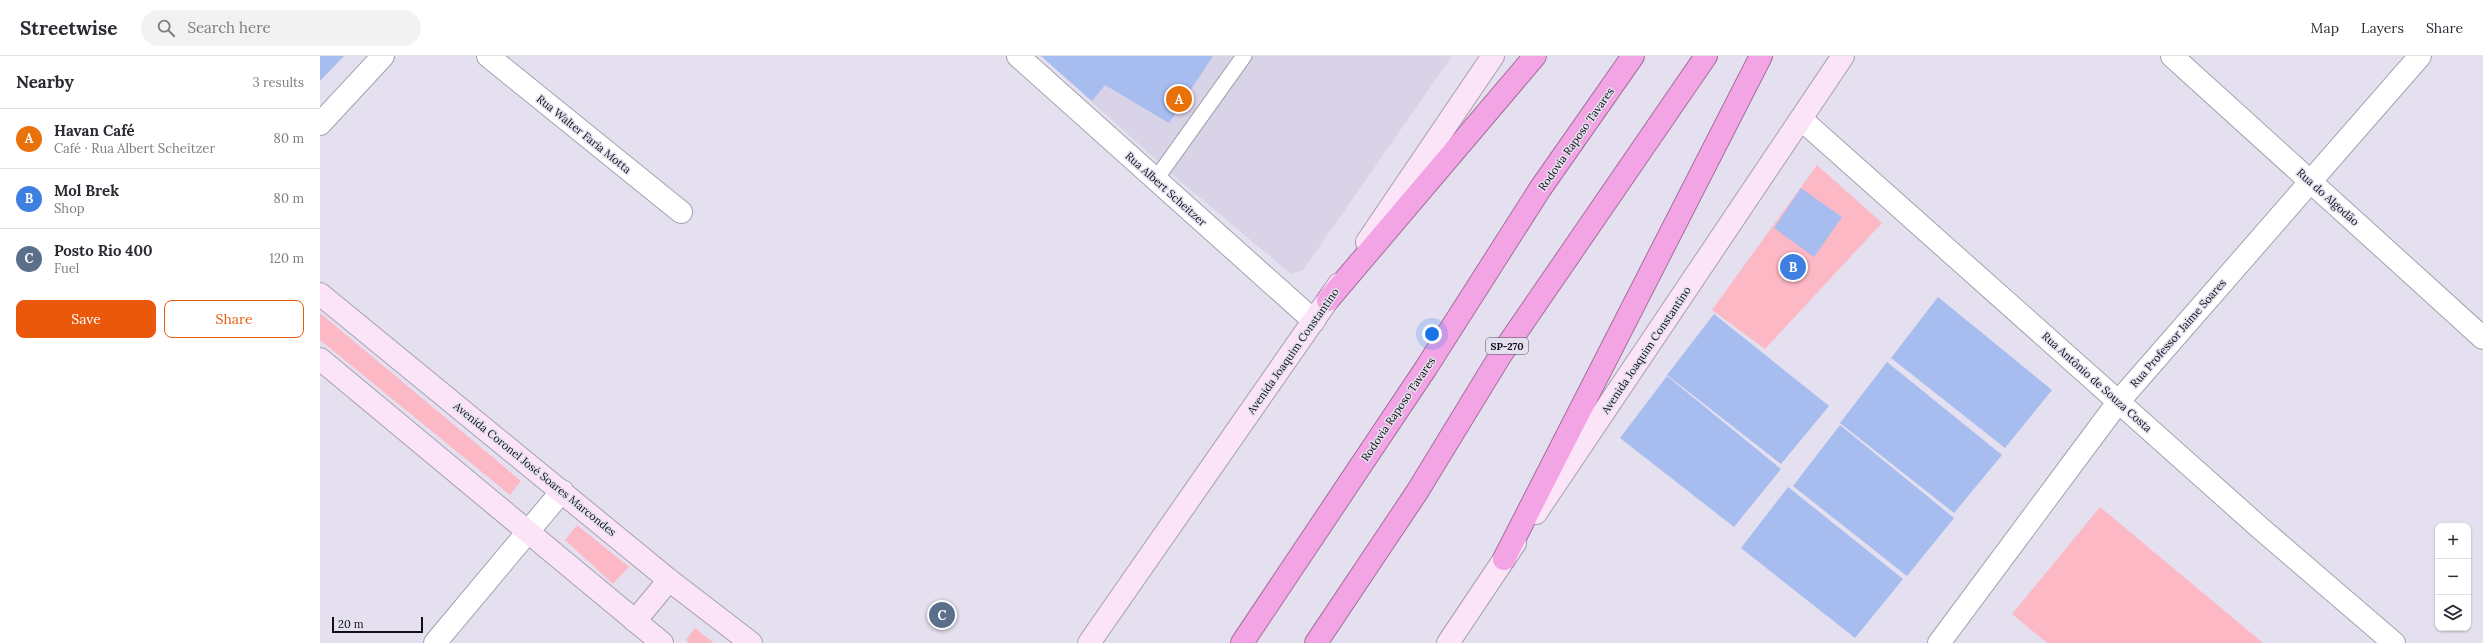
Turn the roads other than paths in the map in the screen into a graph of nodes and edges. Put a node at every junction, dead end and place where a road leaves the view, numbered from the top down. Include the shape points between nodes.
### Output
1 (383, 56) edge
2 (488, 56) edge
3 (1018, 56) edge
4 (1244, 56) edge
5 (1493, 56) edge
6 (1535, 56) edge
7 (1633, 56) edge
8 (1706, 56) edge
9 (1761, 56) edge
10 (1843, 56) edge
11 (2172, 56) edge
12 (2420, 56) edge
13 (1801, 119) junction
14 (320, 124) edge
15 (1156, 179) junction
16 (2310, 181) junction
17 (681, 212) dead end
18 (320, 294) edge
19 (1328, 300) junction
20 (1314, 321) junction
21 (2483, 338) edge
22 (320, 359) edge
23 (2119, 401) junction
24 (562, 491) junction
25 (529, 532) junction
26 (1504, 559) junction
27 (670, 580) junction
28 (635, 621) junction
29 (435, 643) edge
30 (662, 643) edge
31 (751, 643) edge
32 (1089, 643) edge
33 (1242, 643) edge
34 (1316, 643) edge
35 (1448, 643) edge
36 (1939, 643) edge
37 (2394, 643) edge

1 - 14 street
2 - 17 street, Rua Walter Faria Motta
3 - 15 street, Rua Albert Scheitzer
4 - 15 lane
5 - 19 main road, Avenida Joaquim Constantino
6 - 19 highway
7 - 33 highway, Rodovia Raposo Tavares via 1540,189 1426,368
8 - 34 highway, SP-270 via 1500,356 1417,492
9 - 26 highway
10 - 13 main road, Avenida Joaquim Constantino
11 - 16 street, Rua do Algodão
12 - 16 street, Rua Professor Jaime Soares
13 - 23 street, Rua Antônio de Souza Costa
13 - 26 main road, Avenida Joaquim Constantino
15 - 20 street, Rua Albert Scheitzer
16 - 21 street, Rua do Algodão
16 - 23 street, Rua Professor Jaime Soares
18 - 24 main road, Avenida Coronel José Soares Marcondes
19 - 20 main road, Avenida Joaquim Constantino
20 - 32 main road, Avenida Joaquim Constantino
22 - 25 main road
23 - 36 street, Rua Professor Jaime Soares
23 - 37 street, Rua Antônio de Souza Costa via 2259,527
24 - 25 street
24 - 27 main road, Avenida Coronel José Soares Marcondes
25 - 28 main road
25 - 29 street
26 - 35 main road, Avenida Joaquim Constantino
27 - 28 main road
27 - 31 main road, Avenida Coronel José Soares Marcondes
28 - 30 main road

